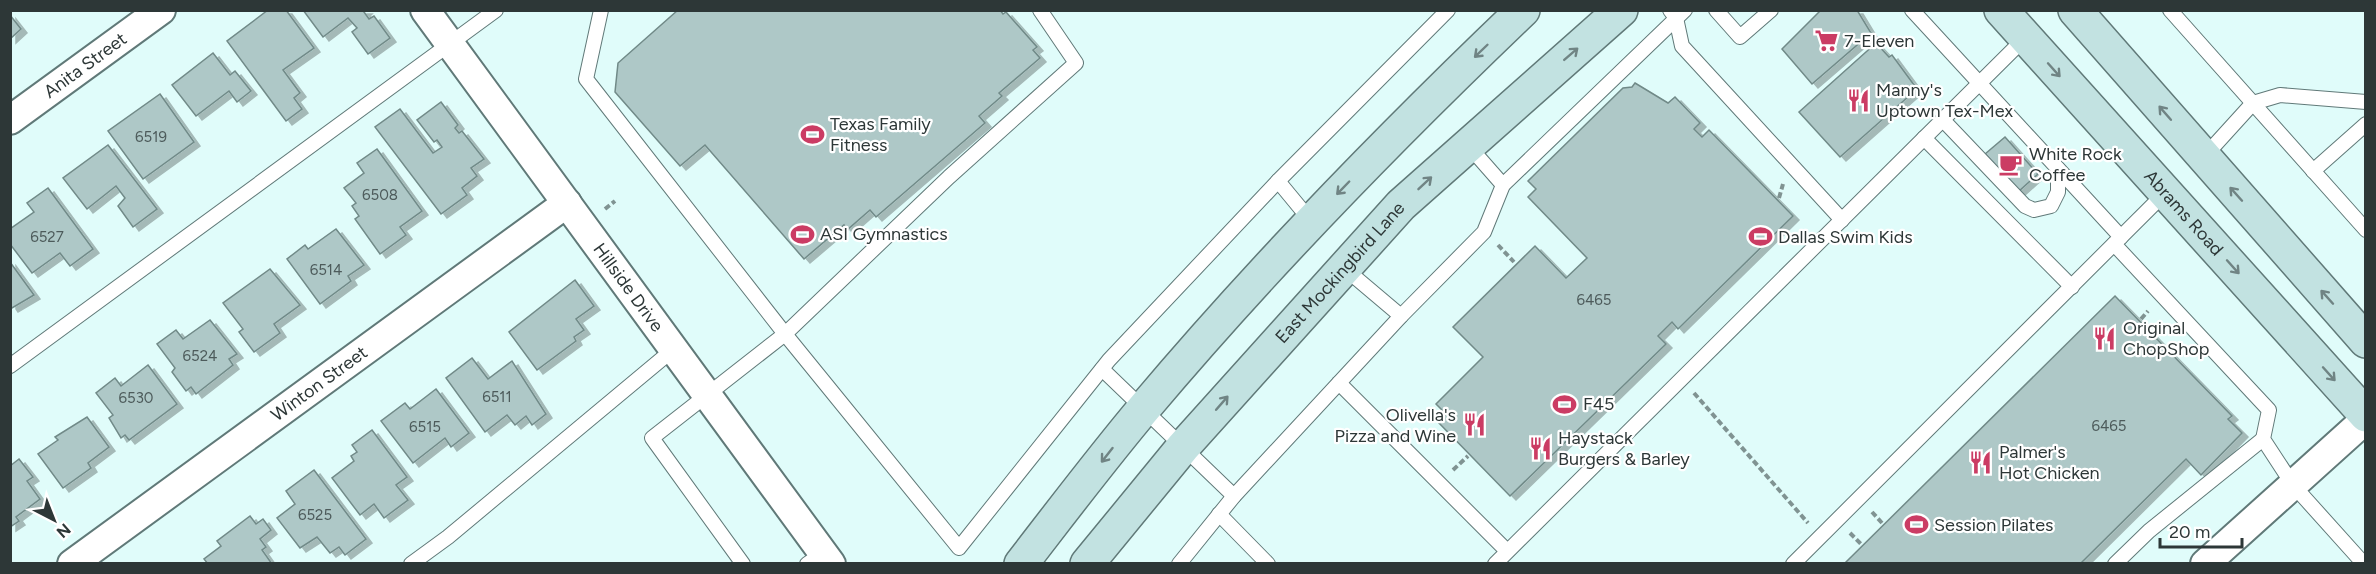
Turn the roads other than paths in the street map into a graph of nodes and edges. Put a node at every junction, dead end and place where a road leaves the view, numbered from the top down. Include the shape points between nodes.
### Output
1 (161, 10) edge
2 (425, 10) edge
3 (496, 10) edge
4 (601, 10) edge
5 (1040, 10) edge
6 (1448, 10) edge
7 (1523, 10) edge
8 (1621, 10) edge
9 (1716, 10) edge
10 (1912, 10) edge
11 (2001, 10) edge
12 (2075, 10) edge
13 (2170, 10) edge
14 (1766, 12) edge
15 (1677, 13) edge
16 (2025, 38) junction
17 (450, 45) junction
18 (1980, 83) junction
19 (2366, 102) edge
20 (2253, 104) junction
21 (10, 120) edge
22 (1942, 120) junction
23 (2366, 124) edge
24 (1924, 138) junction
25 (1467, 144) junction
26 (2203, 158) junction
27 (2058, 169) junction
28 (2313, 171) junction
29 (1278, 181) junction
30 (1503, 185) junction
31 (2166, 192) junction
32 (567, 203) junction
33 (1842, 220) junction
34 (1311, 221) junction
35 (2366, 230) edge
36 (2117, 241) junction
37 (1343, 267) junction
38 (2072, 287) junction
39 (1401, 316) junction
40 (785, 334) junction
41 (2365, 340) edge
42 (675, 348) junction
43 (10, 366) edge
44 (1102, 369) junction
45 (1339, 383) junction
46 (708, 394) junction
47 (1144, 409) junction
48 (2366, 417) edge
49 (2263, 439) junction
50 (1183, 447) junction
51 (2293, 484) junction
52 (1234, 496) junction
53 (1219, 514) junction
54 (1507, 551) junction
55 (820, 560) edge
56 (72, 564) edge
57 (411, 564) edge
58 (743, 564) edge
59 (1021, 564) edge
60 (1087, 564) edge
61 (1179, 564) edge
62 (1268, 564) edge
63 (1495, 564) edge
64 (1793, 564) edge
65 (2115, 564) edge
66 (2205, 564) edge
67 (2364, 564) edge

1 - 21 street, Anita Street
2 - 17 street, Hillside Drive
3 - 17 lane
4 - 40 lane via 586,79
5 - 40 lane via 1076,63 949,177
6 - 29 lane
7 -> 34 main road via 1414,114
25 -> 8 main road, East Mockingbird Lane
9 - 14 lane via 1740,37
10 - 18 lane
11 - 16 main road, Abrams Road
26 -> 12 main road
13 - 20 lane
15 - 30 lane
15 - 33 lane via 1682,46
16 - 18 lane
16 -> 31 main road, Abrams Road
17 - 32 street, Hillside Drive
17 - 43 lane
18 - 22 lane
18 - 27 lane
19 - 20 lane via 2280,95
20 - 26 lane
20 - 28 lane
22 - 24 lane
22 - 27 lane via 2025,206 2034,210 2051,206 2058,192
23 - 28 lane
24 - 33 lane
24 - 38 lane
25 - 30 lane
37 -> 25 main road, East Mockingbird Lane via 1401,205
26 - 31 main road
41 -> 26 main road
27 - 36 lane
28 - 35 lane
29 - 34 lane
29 - 44 lane
30 - 39 lane via 1484,232
31 - 36 lane
31 -> 48 main road, Abrams Road
32 - 42 street, Hillside Drive
32 - 56 street, Winton Street
33 - 54 lane
34 - 47 main road
36 - 38 lane
36 - 49 lane via 2269,410
37 - 39 lane
50 -> 37 main road, East Mockingbird Lane
38 - 64 lane
39 - 45 lane
40 - 44 lane via 959,548
40 - 46 lane
42 - 46 street, Hillside Drive
42 - 57 lane
44 - 47 lane
45 - 52 lane
45 - 54 lane
46 - 55 street, Hillside Drive
46 - 58 lane via 652,438
47 - 50 lane
47 -> 59 main road
48 - 51 street
49 - 51 lane
49 - 65 lane via 2149,531
50 - 52 lane
50 - 60 main road, East Mockingbird Lane
51 - 66 street
51 - 67 lane
52 - 53 lane
53 - 61 lane
53 - 62 lane
54 - 63 lane

